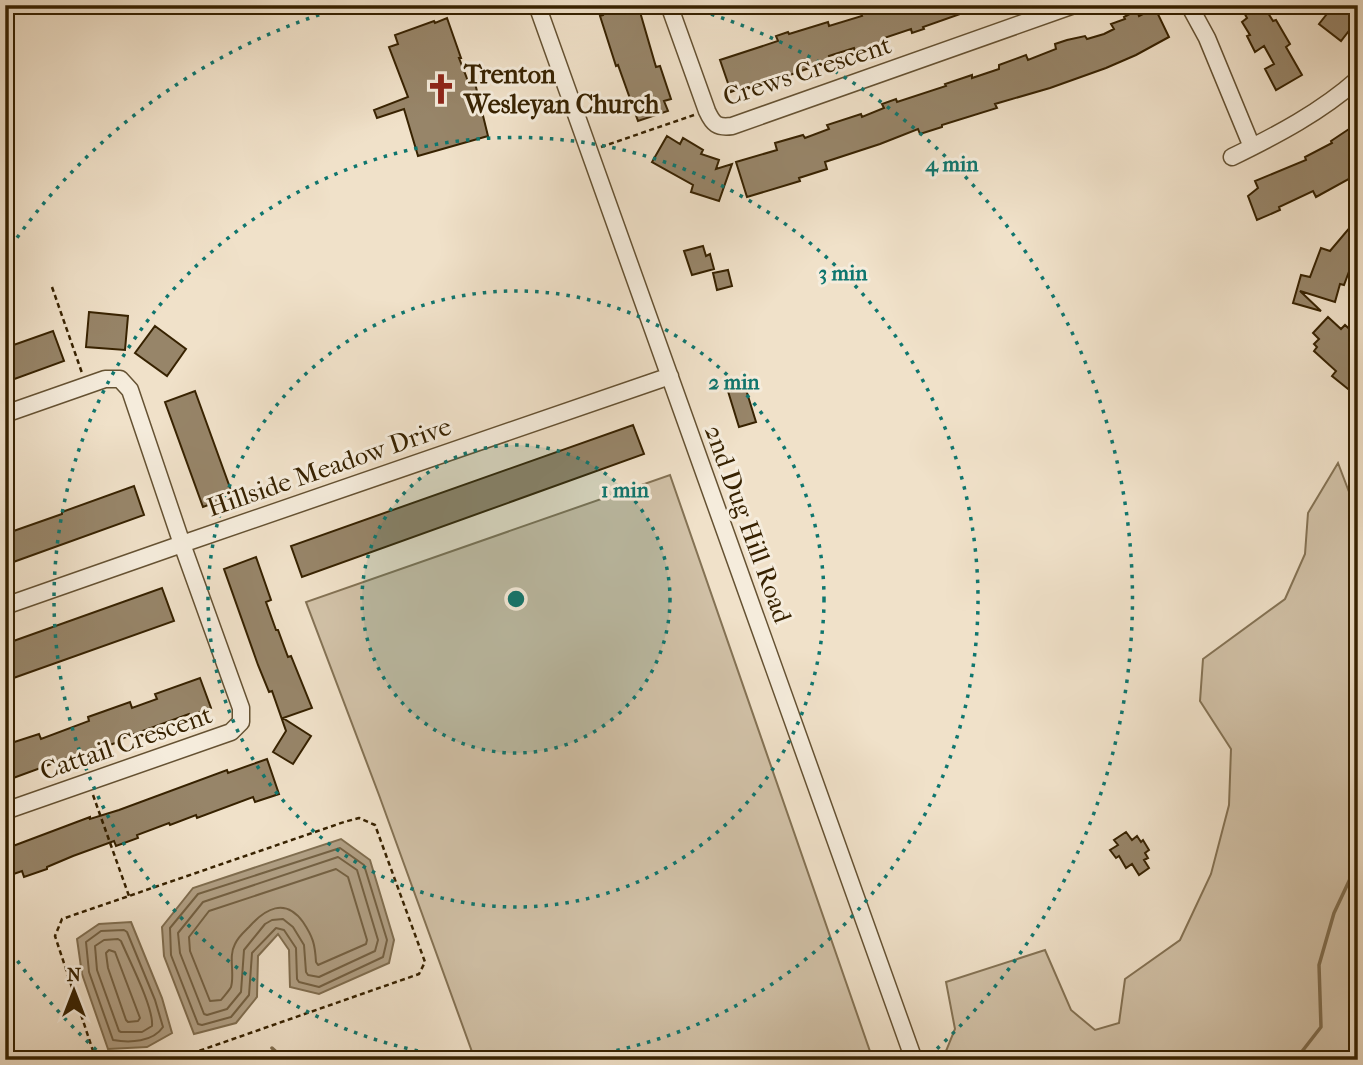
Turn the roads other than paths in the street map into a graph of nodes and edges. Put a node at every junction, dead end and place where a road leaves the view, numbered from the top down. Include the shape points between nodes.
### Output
1 (537, 5) edge
2 (670, 5) edge
3 (1074, 5) edge
4 (1189, 5) edge
5 (1358, 79) edge
6 (1252, 147) junction
7 (1232, 157) dead end
8 (670, 376) junction
9 (5, 414) edge
10 (182, 544) junction
11 (5, 607) edge
12 (5, 811) edge
13 (914, 1060) edge

1 - 8 street, 2nd Dug Hill Road
2 - 3 street, Crews Crescent via 707,111 723,127
4 - 6 street
5 - 6 street via 1300,121
6 - 7 street
8 - 10 street, Hillside Meadow Drive
8 - 13 street, 2nd Dug Hill Road
9 - 10 street via 105,379 120,379 130,390
10 - 11 street, Hillside Meadow Drive
10 - 12 street, Cattail Crescent via 241,708 241,722 232,732

